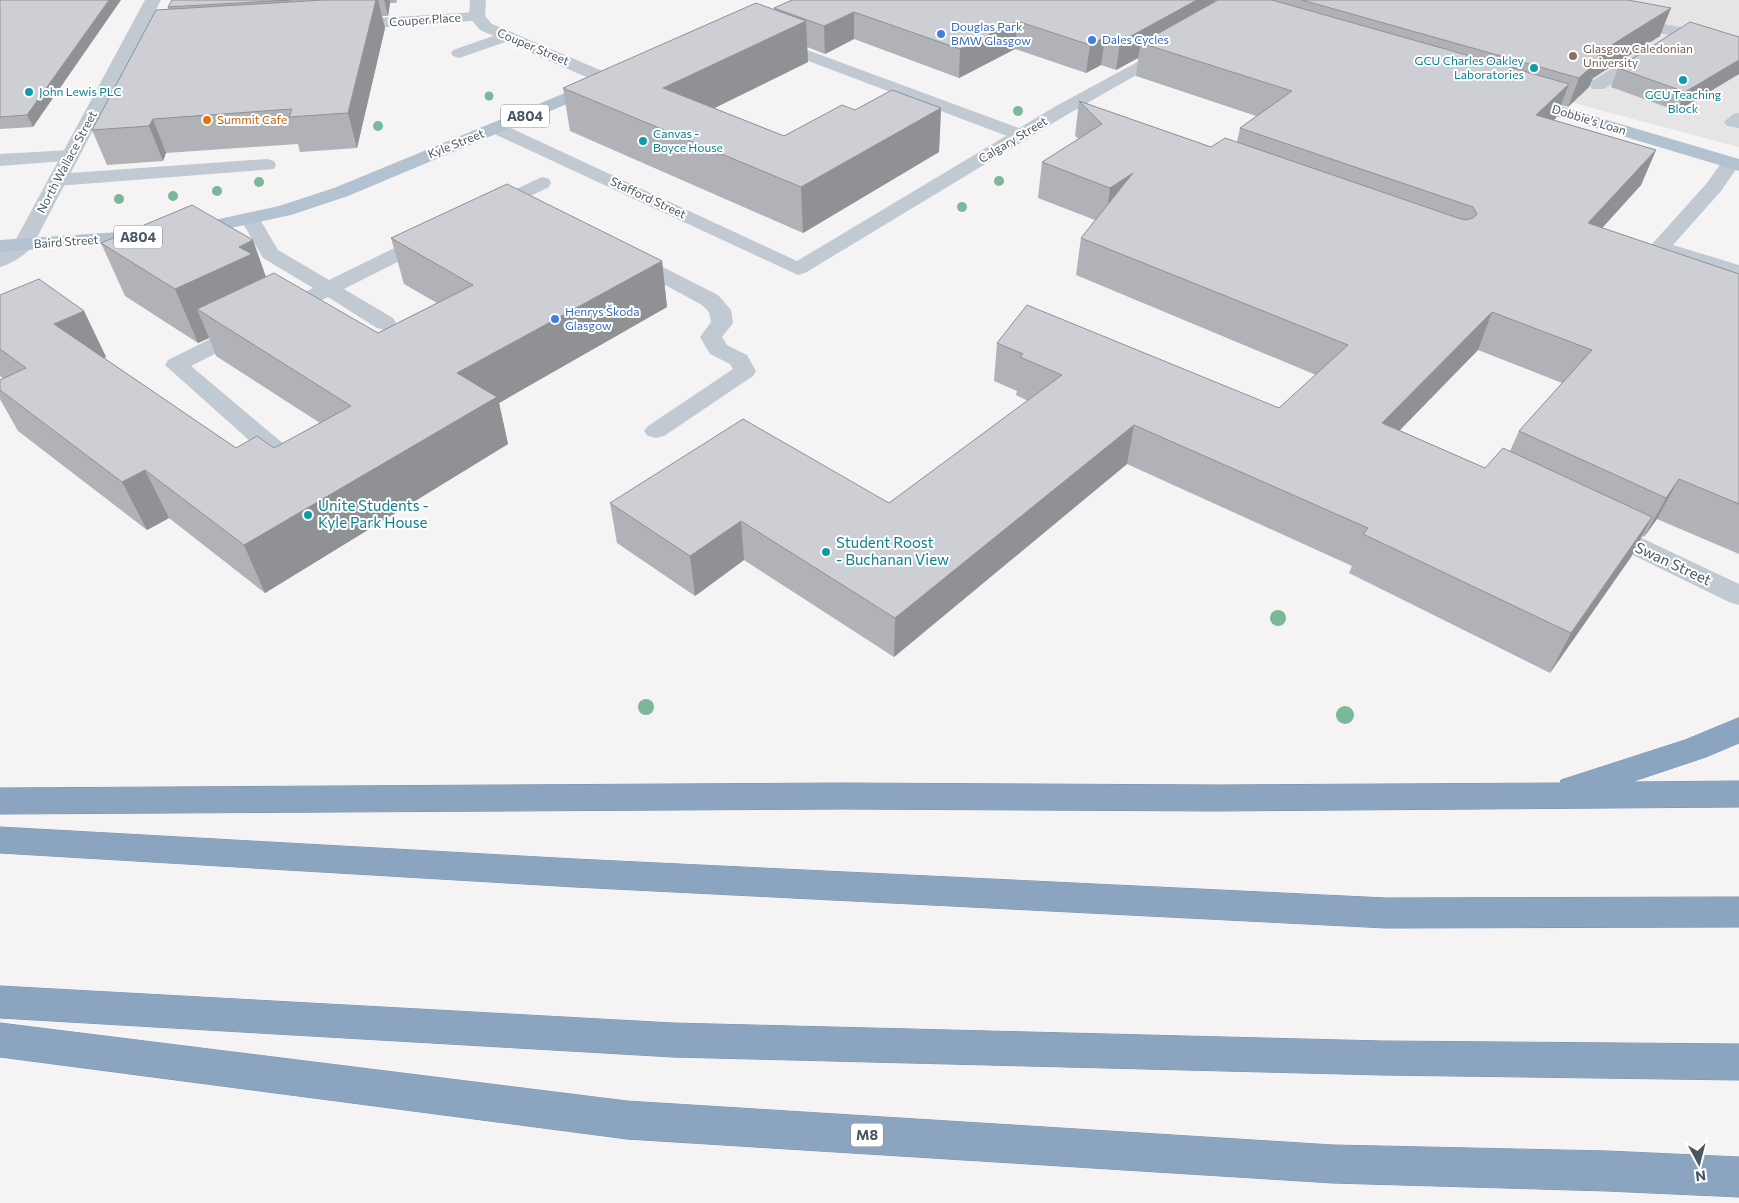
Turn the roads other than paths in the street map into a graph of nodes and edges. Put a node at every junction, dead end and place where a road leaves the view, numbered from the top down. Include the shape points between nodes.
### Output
1 (153, 0) edge
2 (478, 0) edge
3 (477, 16) junction
4 (1612, 21) edge
5 (330, 26) edge
6 (1681, 32) junction
7 (508, 36) junction
8 (152, 37) edge
9 (759, 37) edge
10 (133, 38) junction
11 (1181, 43) edge
12 (1739, 46) edge
13 (459, 53) dead end
14 (626, 72) edge
15 (608, 80) junction
16 (1598, 85) edge
17 (1504, 95) edge
18 (1062, 110) junction
19 (1739, 118) edge
20 (1088, 119) dead end
21 (1739, 123) edge
22 (496, 128) junction
23 (1021, 135) junction
24 (70, 156) junction
25 (0, 160) edge
26 (1735, 164) edge
27 (267, 165) dead end
28 (57, 180) junction
29 (542, 183) dead end
30 (506, 200) junction
31 (532, 212) edge
32 (472, 217) edge
33 (251, 220) junction
34 (446, 230) edge
35 (24, 244) junction
36 (0, 246) edge
37 (610, 249) edge
38 (0, 261) edge
39 (798, 269) joint
40 (1739, 272) edge
41 (326, 289) junction
42 (385, 323) dead end
43 (656, 430) dead end
44 (289, 462) edge
45 (1582, 520) edge
46 (1739, 595) edge
47 (1739, 730) edge
48 (1739, 794) edge
49 (1547, 797) junction
50 (0, 801) edge
51 (0, 840) edge
52 (1739, 912) edge
53 (0, 1002) edge
54 (0, 1040) edge
55 (1739, 1062) edge
56 (1739, 1177) edge

1 - 10 street, North Wallace Street
2 - 3 street
3 - 5 street, Couper Place
3 - 7 street, Couper Street via 486,27
4 - 6 street
6 - 12 street
6 - 16 street
7 - 13 street
7 - 15 street, Couper Street
8 - 10 street
9 - 23 street
10 - 24 street, North Wallace Street
11 - 18 street, Calgary Street
14 - 15 main road, Kyle Street / A804
15 - 22 main road, Kyle Street / A804
17 - 26 main road, Dobbie's Loan
18 - 20 street
18 - 23 street, Calgary Street
19 - 21 street via 1733,122
22 - 33 main road, Kyle Street / A804 via 341,192
22 - 39 street, Stafford Street
23 - 39 street, Calgary Street
24 - 25 street
24 - 28 street, North Wallace Street
26 - 40 street via 1660,247
27 - 28 street
28 - 35 street, North Wallace Street
29 - 30 street
30 - 31 street
30 - 32 street
33 - 35 main road, Baird Street / A804 via 168,235
33 - 41 street via 270,254
34 - 41 street
35 - 36 main road, Baird Street / A804
35 - 38 street
37 - 43 street via 710,300 720,310 722,323 711,337 718,349 739,360 745,372
41 - 42 street
41 - 44 street via 176,365
45 - 46 street, Swan Street
47 - 49 highway
48 - 49 highway
49 - 50 highway via 831,796
51 - 52 highway via 576,873 1386,913
53 - 55 highway via 673,1040 1382,1058
54 - 56 highway, M8 via 627,1120 1333,1164

